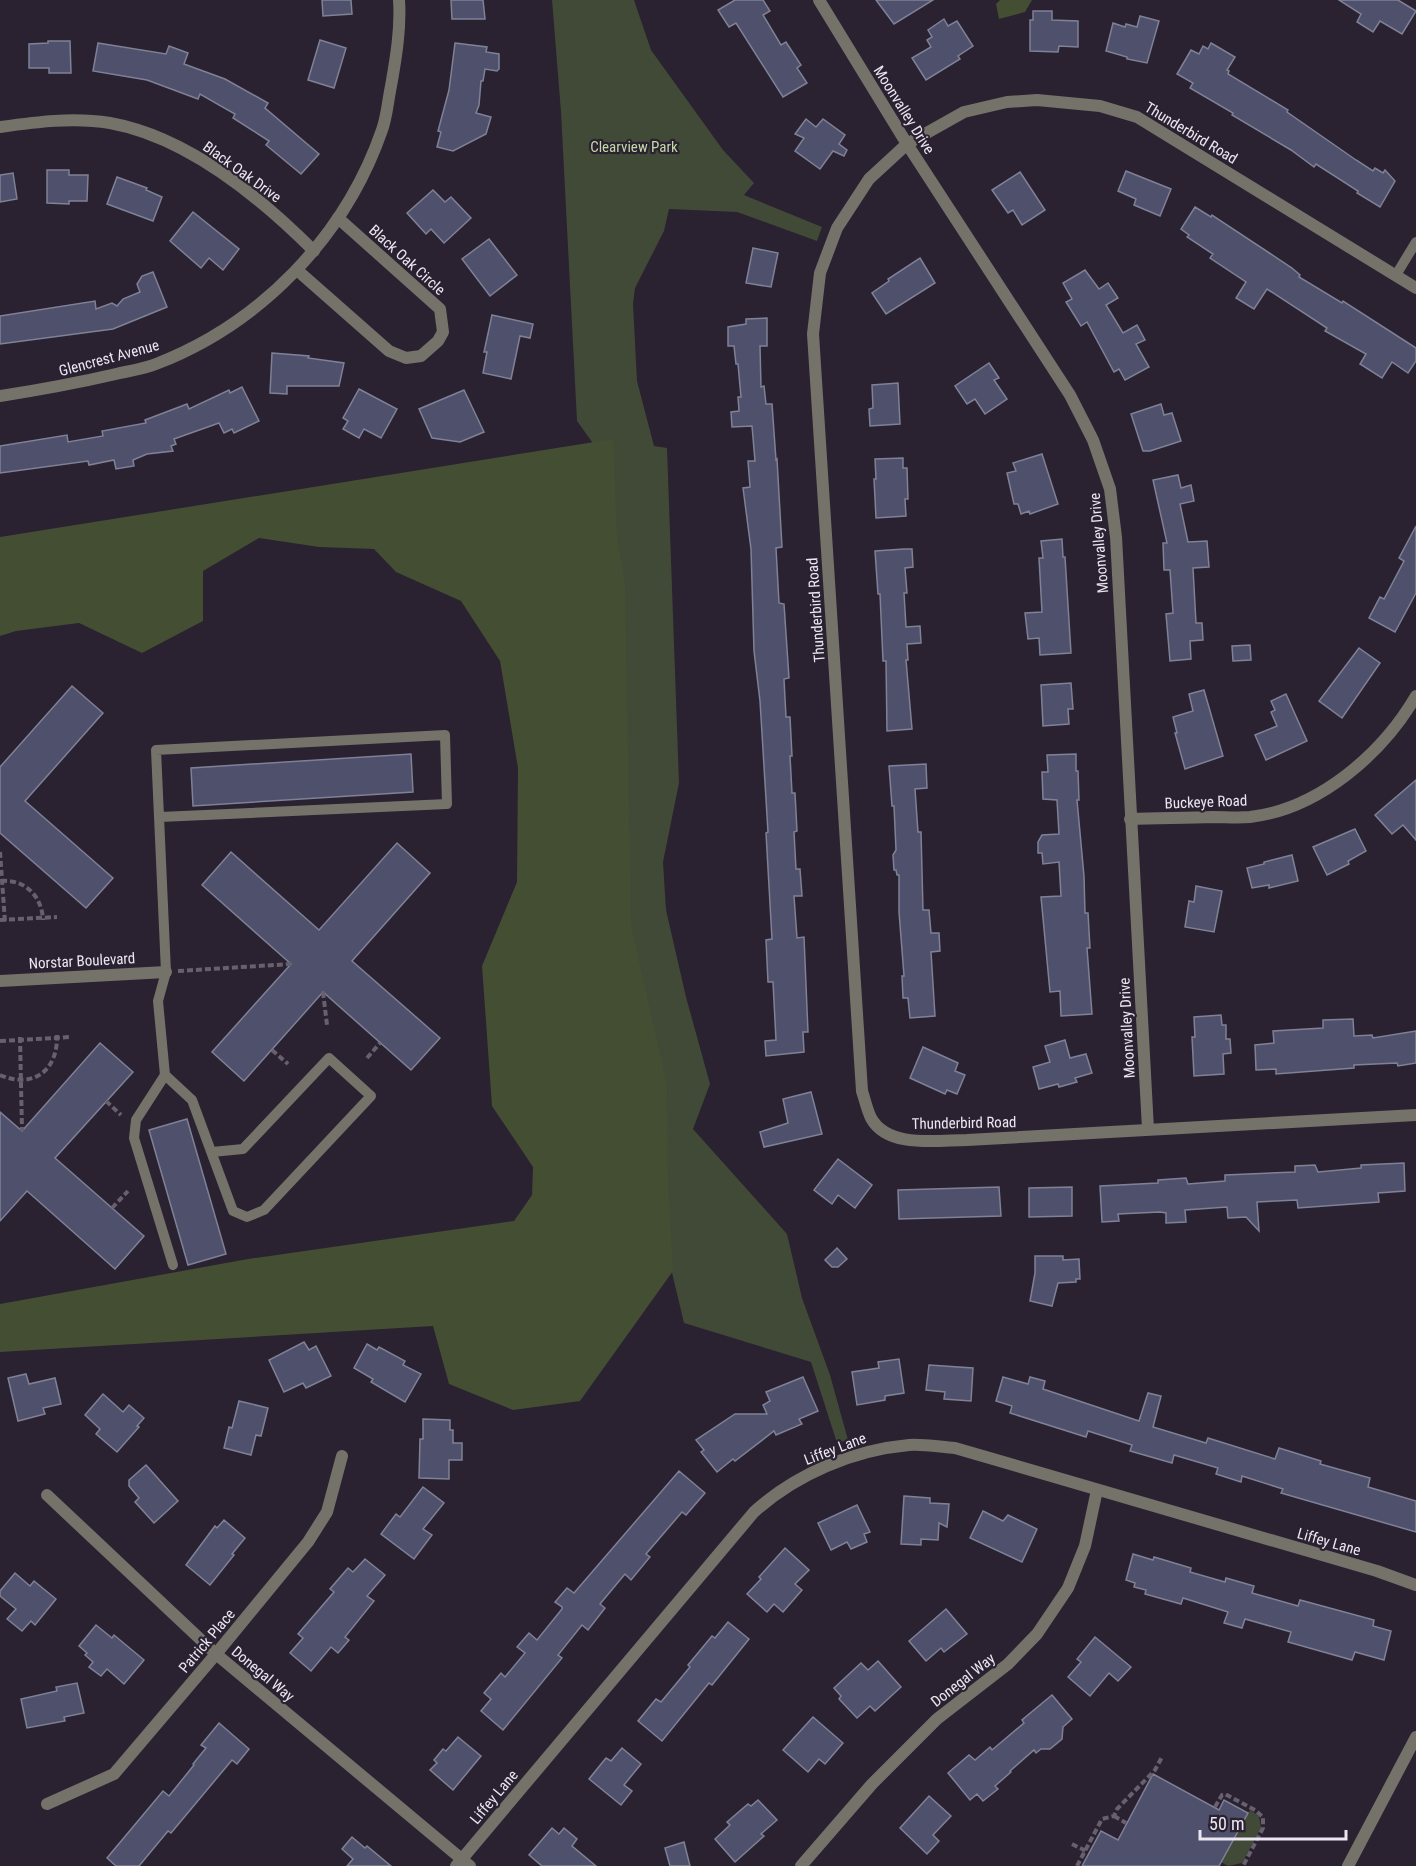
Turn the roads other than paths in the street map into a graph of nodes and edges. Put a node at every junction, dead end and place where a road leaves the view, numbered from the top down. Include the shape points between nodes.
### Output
1 (399, 0) edge
2 (819, 0) edge
3 (0, 127) edge
4 (907, 144) junction
5 (338, 218) junction
6 (1416, 242) edge
7 (314, 251) junction
8 (297, 270) junction
9 (1396, 275) junction
10 (1416, 288) edge
11 (0, 396) edge
12 (1416, 696) edge
13 (160, 817) junction
14 (1130, 819) junction
15 (166, 972) junction
16 (0, 981) edge
17 (165, 1076) junction
18 (1416, 1115) edge
19 (1148, 1129) junction
20 (212, 1152) junction
21 (172, 1265) dead end
22 (342, 1456) dead end
23 (1097, 1490) junction
24 (47, 1495) dead end
25 (1416, 1585) edge
26 (216, 1654) junction
27 (1416, 1737) edge
28 (47, 1804) dead end
29 (462, 1864) edge
30 (801, 1866) edge
31 (1348, 1866) edge

1 - 5 street, Glencrest Avenue via 395,62 382,129
2 - 4 street, Moonvalley Drive
3 - 7 street, Black Oak Drive via 55,120 110,123 167,140 214,168 283,220
4 - 9 street, Thunderbird Road via 964,112 1007,102 1037,100 1100,106 1137,117
4 - 14 street, Moonvalley Drive via 1070,395 1093,440 1110,489 1116,537
4 - 19 street, Thunderbird Road via 869,178 837,228 820,273 813,334 862,1091 872,1119 884,1133 905,1140
5 - 7 street, Glencrest Avenue
5 - 8 street, Black Oak Circle via 440,309 443,332 438,341 422,356 406,358 388,351
6 - 9 lane
7 - 8 street, Glencrest Avenue
8 - 11 street, Glencrest Avenue via 262,304 213,337 154,365 70,385
9 - 10 street, Thunderbird Road
12 - 14 street, Buckeye Road via 1404,717 1360,765 1331,787 1283,809 1251,817
13 - 13 lane via 447,804 445,735 156,750
13 - 15 lane
14 - 19 street, Moonvalley Drive
15 - 16 street, Norstar Boulevard
15 - 17 lane via 158,1001
17 - 20 lane via 192,1100
17 - 21 lane via 136,1120 134,1138
18 - 19 street, Thunderbird Road
20 - 20 lane via 233,1211 246,1217 264,1210 370,1096 330,1058 243,1149
22 - 26 street, Patrick Place via 327,1512 308,1542
23 - 25 street, Liffey Lane
23 - 29 street, Liffey Lane via 955,1448 911,1445 870,1450 812,1472 771,1496
23 - 30 street, Donegal Way via 1085,1546 1068,1588 1037,1634 1008,1664 937,1719 872,1784
24 - 26 street, Donegal Way
26 - 28 street, Patrick Place via 114,1774
26 - 29 street, Donegal Way
27 - 31 street

